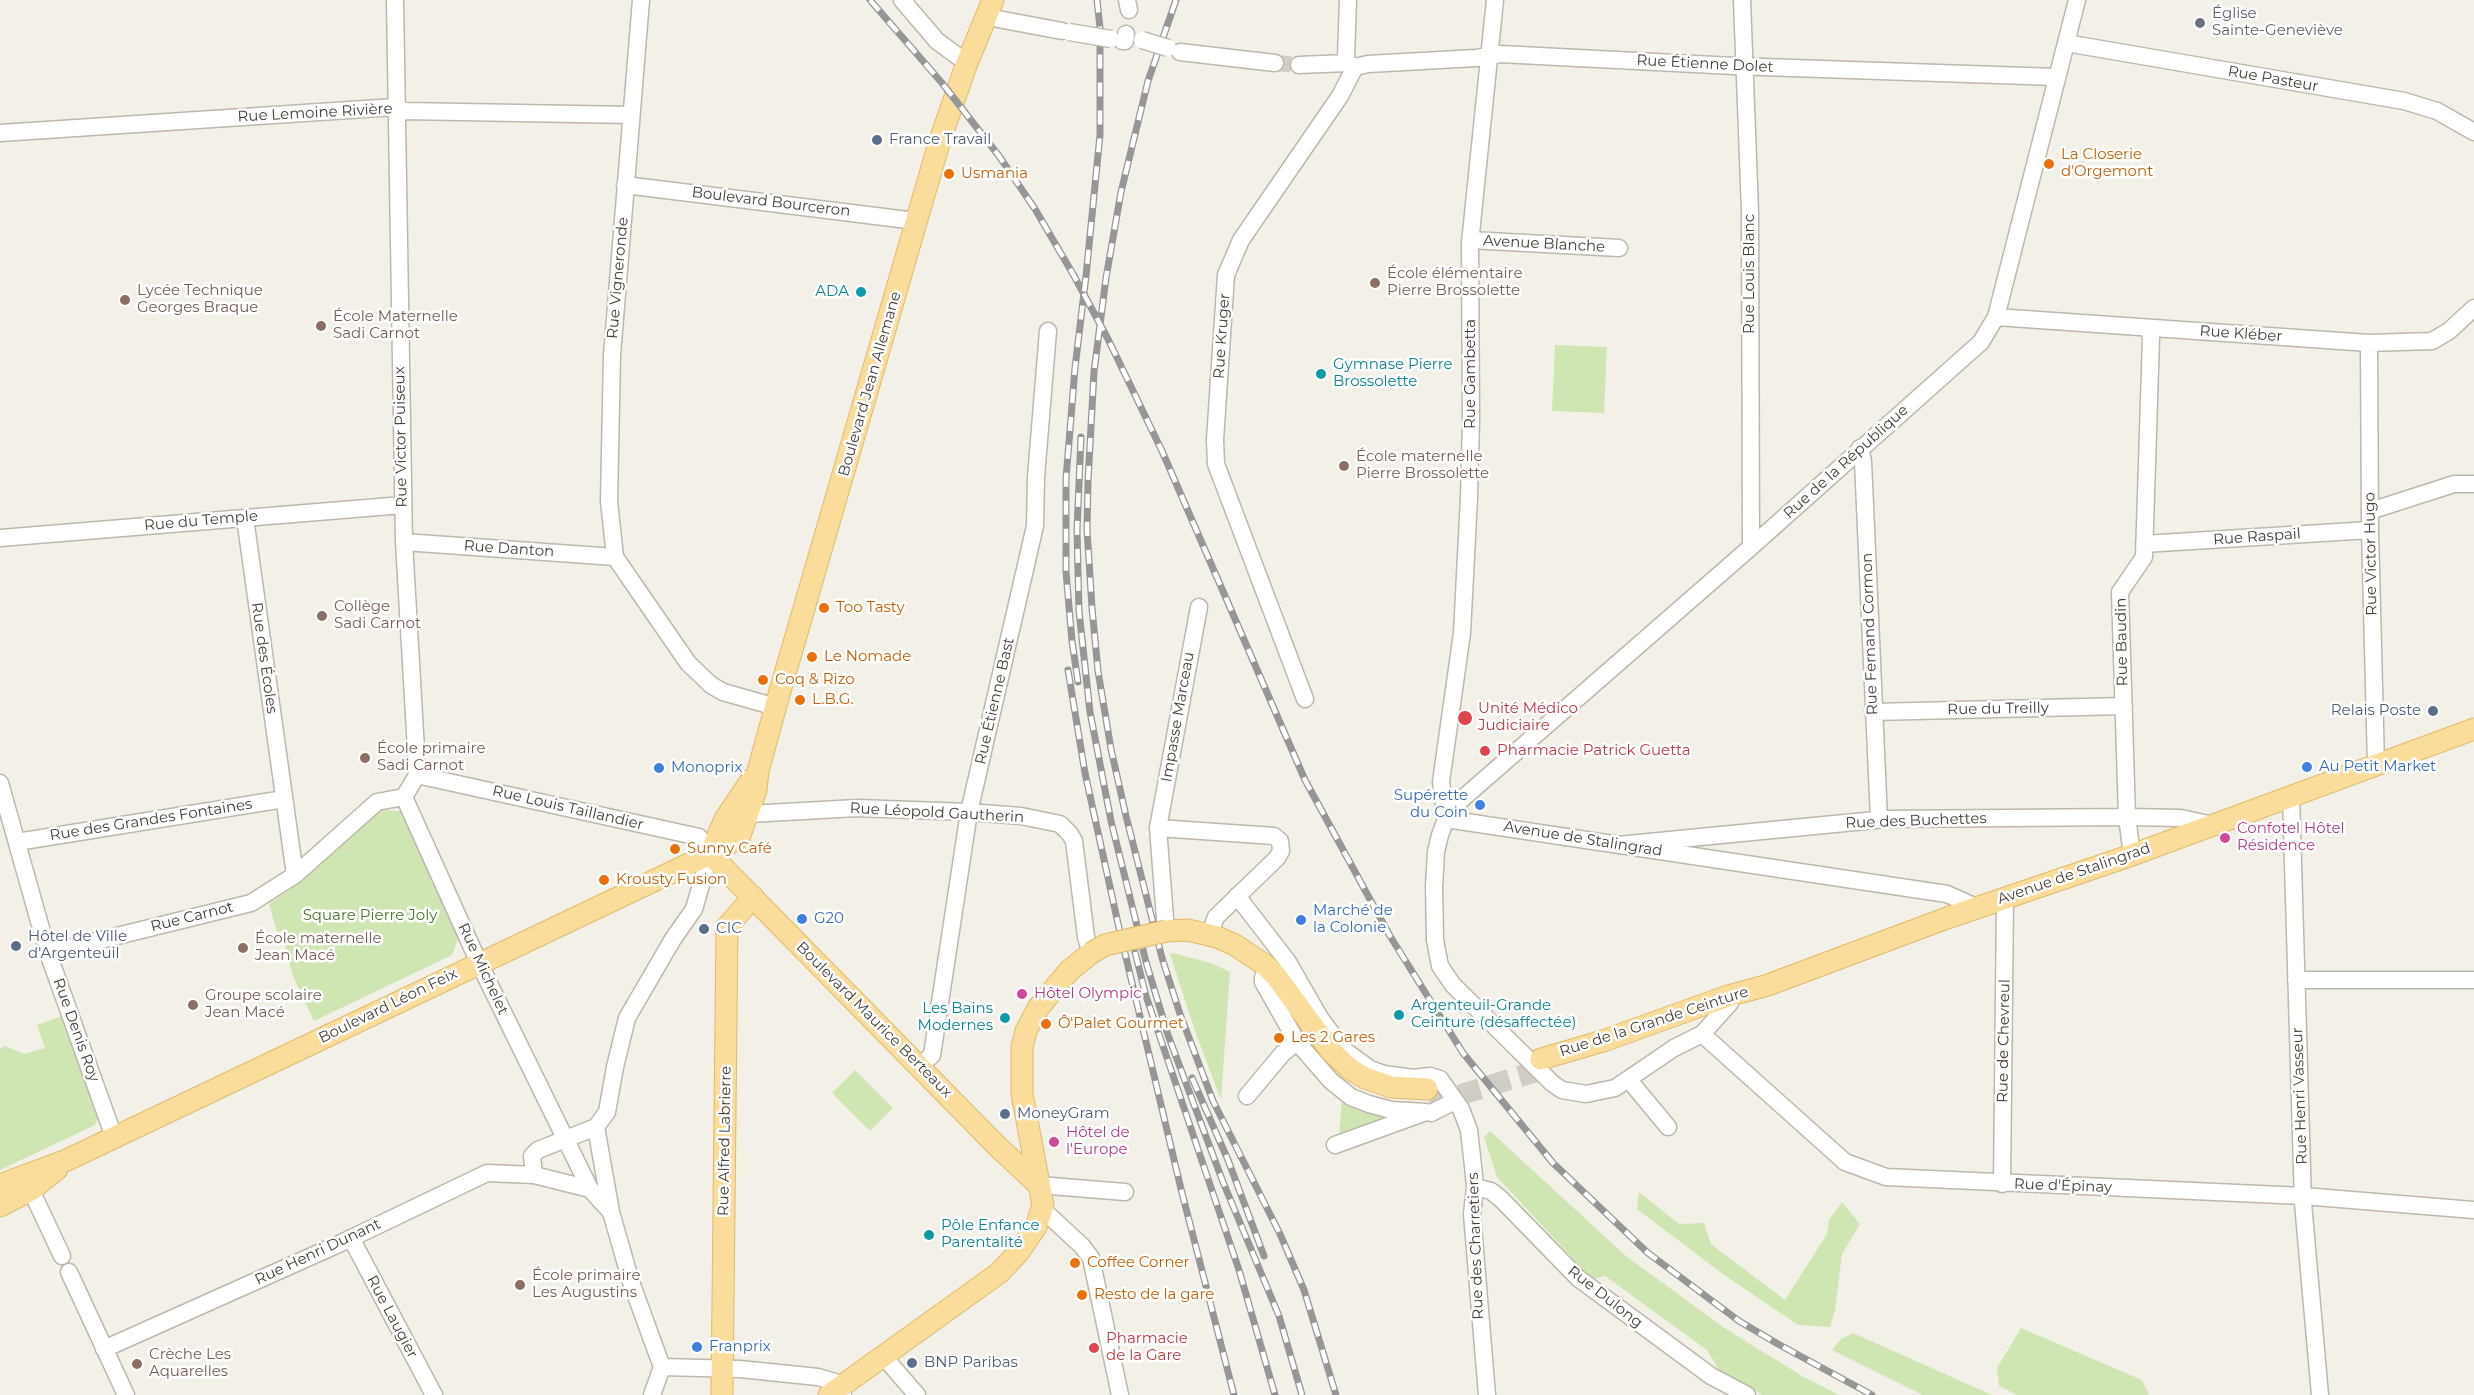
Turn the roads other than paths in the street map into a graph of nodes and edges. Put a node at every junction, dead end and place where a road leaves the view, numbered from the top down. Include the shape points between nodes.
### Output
1 (395, 0) edge
2 (641, 0) edge
3 (902, 0) edge
4 (1348, 0) edge
5 (1495, 0) edge
6 (1742, 0) edge
7 (2077, 0) edge
8 (990, 7) edge
9 (1119, 38) dead end
10 (1142, 40) dead end
11 (2066, 43) junction
12 (1490, 54) junction
13 (967, 63) junction
14 (1275, 63) tunnel mouth
15 (1299, 65) tunnel mouth
16 (1351, 65) junction
17 (1745, 66) junction
18 (2056, 77) junction
19 (395, 107) junction
20 (631, 115) junction
21 (0, 132) edge
22 (2474, 132) edge
23 (625, 184) junction
24 (916, 221) junction
25 (1470, 240) junction
26 (1619, 248) dead end
27 (2474, 308) edge
28 (1996, 317) junction
29 (2148, 328) junction
30 (1048, 330) dead end
31 (2369, 343) junction
32 (1860, 448) junction
33 (2474, 484) edge
34 (403, 505) junction
35 (2370, 512) junction
36 (245, 518) junction
37 (2370, 530) junction
38 (0, 538) edge
39 (404, 542) junction
40 (2144, 544) junction
41 (1751, 547) junction
42 (615, 557) junction
43 (1199, 608) dead end
44 (1305, 699) dead end
45 (2124, 706) junction
46 (776, 707) junction
47 (1873, 712) junction
48 (2474, 729) edge
49 (2376, 765) junction
50 (758, 771) junction
51 (417, 775) junction
52 (0, 783) edge
53 (2291, 796) junction
54 (404, 797) junction
55 (284, 799) junction
56 (969, 812) junction
57 (749, 814) junction
58 (2127, 817) junction
59 (1446, 819) junction
60 (1879, 819) junction
61 (2213, 825) junction
62 (1158, 828) junction
63 (18, 842) junction
64 (1618, 845) junction
65 (710, 854) junction
66 (2132, 855) junction
67 (295, 875) junction
68 (1237, 896) junction
69 (753, 897) junction
70 (2005, 899) junction
71 (1978, 908) junction
72 (1166, 931) junction
73 (1209, 935) junction
74 (1246, 952) junction
75 (48, 953) junction
76 (1091, 953) junction
77 (480, 963) junction
78 (1267, 973) junction
79 (2296, 980) junction
80 (2474, 980) edge
81 (1768, 985) junction
82 (1730, 1003) junction
83 (1702, 1034) junction
84 (1297, 1042) junction
85 (920, 1066) junction
86 (1629, 1080) junction
87 (1247, 1096) dead end
88 (1427, 1100) junction
89 (1455, 1101) junction
90 (596, 1127) junction
91 (1668, 1127) dead end
92 (114, 1137) junction
93 (1029, 1138) junction
94 (566, 1140) junction
95 (1335, 1145) dead end
96 (998, 1147) junction
97 (67, 1160) junction
98 (534, 1174) junction
99 (2002, 1184) junction
100 (0, 1185) edge
101 (1039, 1185) junction
102 (1475, 1187) junction
103 (590, 1189) junction
104 (31, 1190) junction
105 (1125, 1192) dead end
106 (2303, 1196) junction
107 (0, 1206) edge
108 (1043, 1210) junction
109 (2474, 1210) edge
110 (611, 1212) junction
111 (351, 1238) junction
112 (62, 1256) dead end
113 (69, 1272) dead end
114 (104, 1349) junction
115 (884, 1357) junction
116 (662, 1366) junction
117 (722, 1368) junction
118 (837, 1393) edge
119 (126, 1395) edge
120 (434, 1395) edge
121 (652, 1395) edge
122 (722, 1395) edge
123 (917, 1395) edge
124 (1120, 1395) edge
125 (1486, 1395) edge
126 (1747, 1395) edge
127 (2320, 1395) edge

1 - 19 street, Rue Victor Puiseux
2 - 20 street, Rue Vigneronde
3 - 13 street via 937,41
4 - 16 street, Rue Kruger
5 - 12 street, Rue Gambetta
6 - 17 street, Rue Louis Blanc
7 - 11 street, Rue de la République
8 - 9 street, bridge via 1065,32
8 - 13 main road, Boulevard Jean Allemane
10 - 14 street, bridge via 1174,50
11 - 18 street, Rue de la République
11 - 22 street, Rue Pasteur via 2404,101 2437,111
12 - 16 street, Rue Étienne Dolet
12 - 17 street, Rue Étienne Dolet
12 - 25 street, Rue Gambetta
13 - 24 main road, Boulevard Jean Allemane
15 - 16 street, Rue Étienne Dolet
16 - 44 street, Rue Kruger via 1341,96 1241,240 1226,275 1216,464
17 - 18 street, Rue Étienne Dolet
17 - 41 street, Rue Louis Blanc via 1750,211
18 - 28 street, Rue de la République
19 - 20 street, Rue Lemoine Rivière via 405,111
19 - 21 street, Rue Lemoine Rivière
19 - 34 street, Rue Victor Puiseux
20 - 23 street, Rue Vigneronde
23 - 24 street, Boulevard Bourceron
23 - 42 street, Rue Vigneronde via 612,355 609,501
24 - 46 main road, Boulevard Jean Allemane
25 - 26 street, Avenue Blanche
25 - 59 street, Rue Gambetta via 1469,498 1462,633 1441,782
27 - 31 street, Rue Kléber via 2432,341
28 - 29 street, Rue Kléber
28 - 32 street, Rue de la République via 1981,342
29 - 31 street, Rue Kléber
29 - 40 street, Rue Baudin via 2151,338
30 - 56 street, Rue Étienne Bast via 1035,526
31 - 35 street, Rue Victor Hugo
32 - 41 street, Rue de la République
32 - 47 street, Rue Fernand Cormon
33 - 35 street via 2454,484
34 - 36 street, Rue du Temple
34 - 39 street, Rue Victor Puiseux
35 - 37 street, Rue Victor Hugo
36 - 38 street, Rue du Temple
36 - 55 street, Rue des Écoles
37 - 40 street, Rue Raspail
37 - 49 street, Rue Victor Hugo
39 - 42 street, Rue Danton
39 - 51 street, Rue Victor Puiseux
40 - 45 street, Rue Baudin via 2144,557 2120,592
41 - 59 street, Rue de la République via 1462,799
42 - 46 street via 688,663 711,685
43 - 62 street, Impasse Marceau
45 - 47 street, Rue du Treilly
45 - 58 street, Rue Baudin
46 - 50 main road, Boulevard Jean Allemane
47 - 60 street, Rue Fernand Cormon
48 - 49 main road, Avenue de Stalingrad
49 - 53 main road, Avenue de Stalingrad
50 - 57 main road, Boulevard Jean Allemane
50 - 65 main road, Boulevard Jean Allemane via 725,819
51 - 54 street
51 - 65 street, Rue Louis Taillandier via 699,837
52 - 63 street, Rue Denis Roy
53 - 61 main road, Avenue de Stalingrad
53 - 79 street, Rue Henri Vasseur
54 - 67 street, Rue Carnot via 377,802
54 - 77 street, Rue Michelet
55 - 63 street, Rue des Grandes Fontaines
55 - 67 street, Rue des Écoles
56 - 57 street, Rue Léopold Gautherin via 857,808
56 - 76 street, Rue Léopold Gautherin via 1021,816 1065,828 1074,841
56 - 85 street, Rue Étienne Bast via 932,1055
57 - 65 main road, Boulevard Jean Allemane via 739,838
58 - 60 street, Rue des Buchettes
58 - 61 street, Rue des Buchettes via 2181,818
58 - 66 street, Rue Baudin
59 - 64 street, Avenue de Stalingrad
59 - 86 street, Rue de la Grande Ceinture via 1436,852 1434,886 1435,940 1440,966 1454,985 1562,1090 1598,1093
60 - 64 street, Rue des Buchettes
61 - 66 main road, Avenue de Stalingrad
62 - 68 street via 1265,834 1280,841 1277,858
62 - 72 street, Impasse Marceau
63 - 75 street, Rue Denis Roy
64 - 71 street, Avenue de Stalingrad via 1947,894
65 - 69 main road, Boulevard Maurice Berteaux
65 - 77 main road, Boulevard Léon Feix
65 - 90 street via 694,909 627,1018 607,1112
66 - 70 main road, Avenue de Stalingrad
67 - 75 street, Rue Carnot via 251,903
68 - 73 street via 1216,917
68 - 89 street, Rue des Charretiers via 1288,963 1344,1050 1370,1069 1397,1077 1436,1077
69 - 85 main road, Boulevard Maurice Berteaux
69 - 117 main road, Rue Alfred Labrierre via 727,927
70 - 71 main road, Avenue de Stalingrad
70 - 99 street, Rue de Chevreul
71 - 81 main road, Rue de la Grande Ceinture
72 - 73 main road via 1188,930
72 - 76 main road, bridge via 1105,945
73 - 74 main road
74 - 78 main road
74 - 88 main road via 1276,976 1331,1051 1350,1069
75 - 92 street, Rue Denis Roy
76 - 93 main road via 1053,987 1026,1031 1021,1071
77 - 92 main road, Boulevard Léon Feix
77 - 94 street, Rue Michelet
78 - 84 street via 1263,982
78 - 88 main road via 1342,1072 1379,1091
79 - 80 street
79 - 106 street, Rue Henri Vasseur
81 - 82 main road, Rue de la Grande Ceinture
81 - 82 main road, Rue de la Grande Ceinture via 1546,1063
82 - 83 street, Rue de la Grande Ceinture
83 - 86 street, Rue de la Grande Ceinture via 1674,1048
83 - 99 street, Rue d'Épinay via 1845,1162 1886,1177
84 - 87 street
84 - 88 street via 1331,1081 1351,1097 1391,1110
85 - 96 main road, Boulevard Maurice Berteaux
86 - 91 street
88 - 89 street via 1431,1113
88 - 95 street
89 - 102 street, Rue des Charretiers via 1469,1130
90 - 94 street
90 - 110 street
92 - 97 main road, Boulevard Léon Feix
93 - 96 main road
93 - 101 main road
94 - 98 street via 532,1156
94 - 103 street, Rue Michelet
96 - 101 main road, Boulevard Maurice Berteaux
97 - 100 main road, Boulevard Léon Feix
97 - 104 main road, Boulevard Léon Feix
98 - 103 street, Rue Henri Dunant
98 - 111 street, Rue Henri Dunant via 487,1173
99 - 106 street, Rue d'Épinay
101 - 105 street
101 - 108 main road
102 - 125 street, Rue des Charretiers via 1472,1214
102 - 126 street, Rue Dulong via 1491,1191 1501,1199 1578,1278 1712,1376
103 - 110 street, Rue Michelet
104 - 107 main road, Boulevard Léon Feix
104 - 112 street
106 - 109 street, Rue d'Épinay
106 - 127 street, Rue Henri Vasseur
108 - 115 main road via 1029,1238 999,1273
108 - 124 street via 1091,1258
110 - 116 street via 631,1282
111 - 114 street, Rue Henri Dunant
111 - 120 street, Rue Laugier
113 - 114 street
114 - 119 street
115 - 118 main road
115 - 123 street
116 - 117 street
116 - 121 street
117 - 118 street via 818,1377 831,1380
117 - 122 main road, Rue Alfred Labrierre

